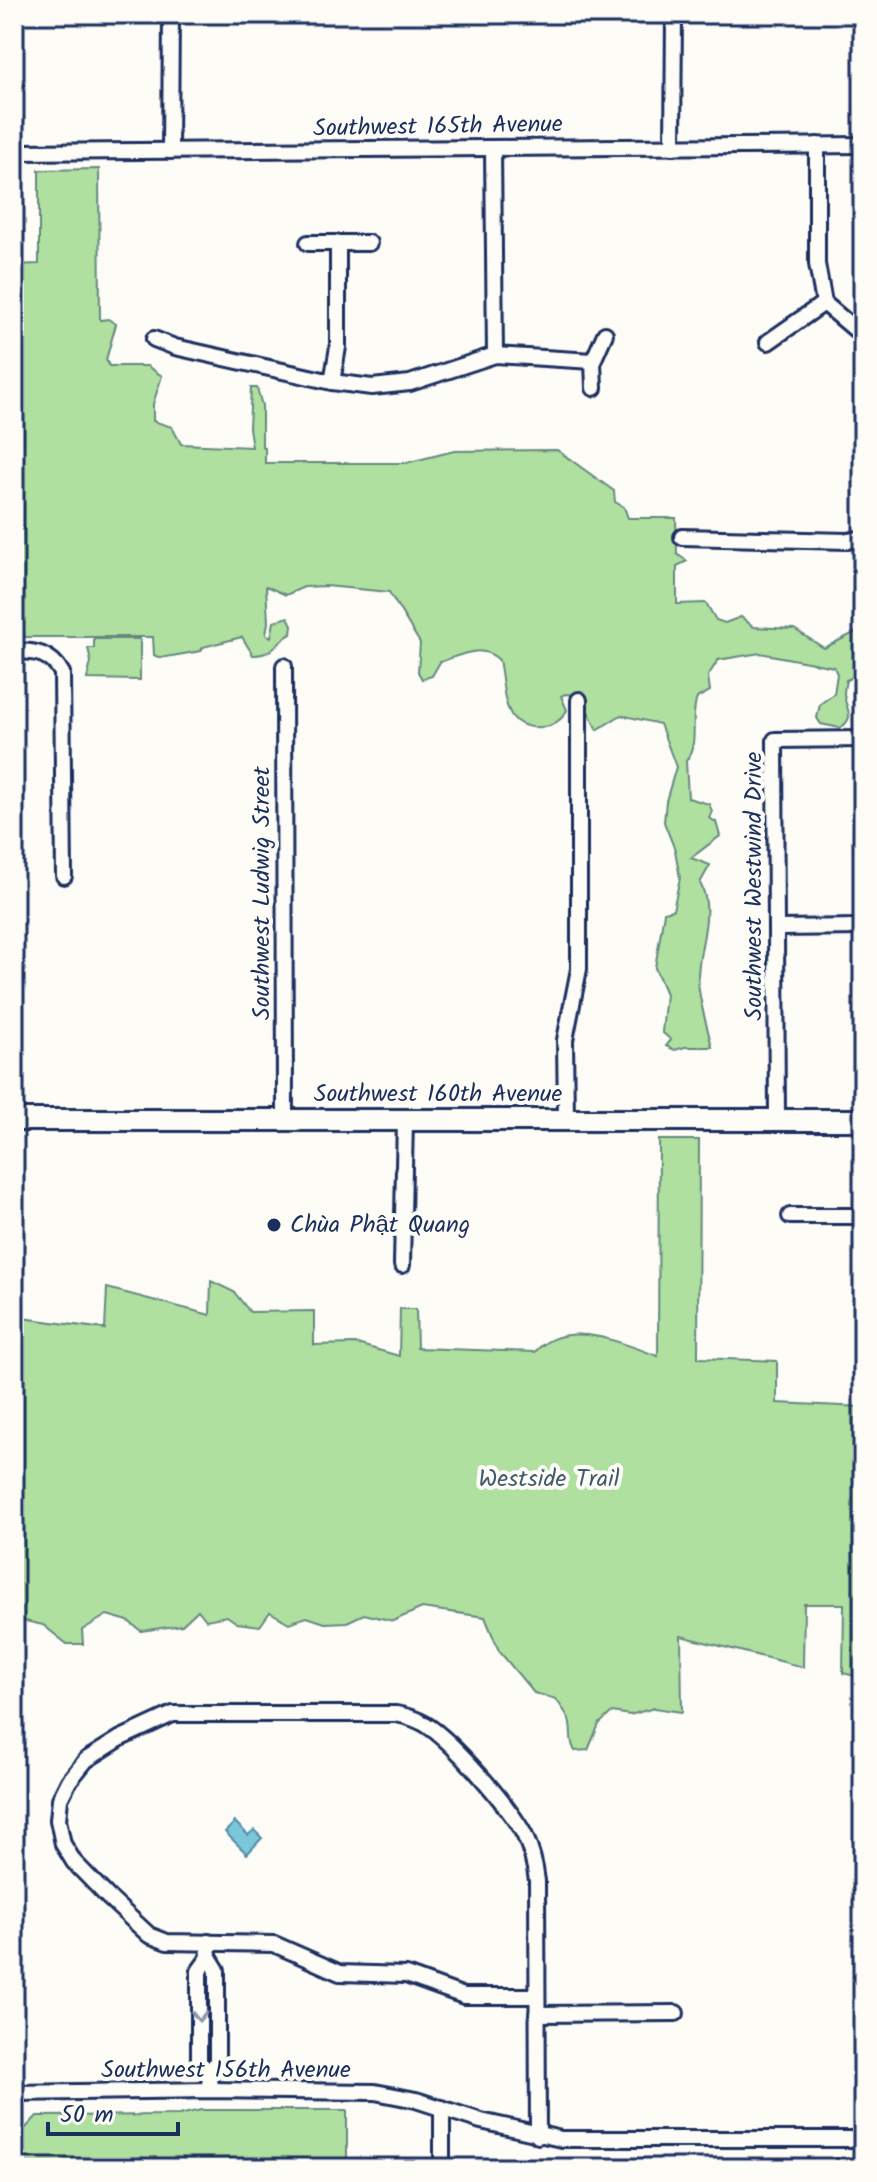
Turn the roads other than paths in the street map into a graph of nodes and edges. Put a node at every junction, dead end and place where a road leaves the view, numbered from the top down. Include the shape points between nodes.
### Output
1 (171, 14) edge
2 (674, 14) edge
3 (817, 145) junction
4 (863, 145) edge
5 (673, 147) junction
6 (493, 149) junction
7 (170, 151) junction
8 (14, 152) edge
9 (308, 243) dead end
10 (338, 243) junction
11 (369, 243) dead end
12 (824, 303) junction
13 (605, 334) dead end
14 (863, 336) edge
15 (154, 339) dead end
16 (768, 342) dead end
17 (495, 355) junction
18 (593, 361) junction
19 (332, 382) junction
20 (594, 388) dead end
21 (682, 537) dead end
22 (863, 538) edge
23 (14, 651) edge
24 (284, 666) dead end
25 (579, 700) dead end
26 (863, 739) edge
27 (64, 876) dead end
28 (863, 927) edge
29 (776, 928) junction
30 (405, 1119) junction
31 (566, 1119) junction
32 (777, 1119) junction
33 (14, 1120) edge
34 (285, 1120) junction
35 (863, 1120) edge
36 (790, 1216) dead end
37 (863, 1216) edge
38 (402, 1265) dead end
39 (208, 1950) junction
40 (537, 1996) junction
41 (676, 2013) dead end
42 (537, 2014) junction
43 (209, 2082) junction
44 (14, 2093) edge
45 (442, 2108) junction
46 (538, 2136) junction
47 (863, 2139) edge
48 (442, 2168) edge

1 - 7 street
2 - 5 street
3 - 4 street, Southwest 165th Avenue
3 - 5 street, Southwest 165th Avenue
3 - 12 street via 817,264
5 - 6 street, Southwest 165th Avenue
6 - 7 street, Southwest 165th Avenue
6 - 17 street
7 - 8 street, Southwest 165th Avenue
9 - 10 street
10 - 11 street
10 - 19 street via 338,347
12 - 14 street
12 - 16 street
13 - 18 street
15 - 19 street
17 - 18 street
17 - 19 street via 410,383 372,387
18 - 20 street
21 - 22 street
23 - 27 street via 38,653 54,662 63,679
24 - 34 street, Southwest Ludwig Street
25 - 31 street via 579,969 565,1040
26 - 29 street, Southwest Westwind Drive via 775,740
28 - 29 street
29 - 32 street, Southwest Westwind Drive
30 - 31 street, Southwest 160th Avenue
30 - 34 street, Southwest 160th Avenue
30 - 38 street
31 - 32 street, Southwest 160th Avenue
32 - 35 street, Southwest 160th Avenue
33 - 34 street, Southwest 160th Avenue
36 - 37 street
39 - 40 street via 274,1944 340,1973 406,1975 464,1996
39 - 40 street via 153,1938 74,1862 63,1844 60,1799 86,1760 164,1716 182,1713 408,1716 446,1741 524,1835 537,1881
39 - 43 street via 199,1971 199,2062
40 - 42 street
41 - 42 street
42 - 46 street
43 - 44 street, Southwest 156th Avenue
43 - 45 street, Southwest 156th Avenue via 375,2092
45 - 46 street, Southwest 156th Avenue
45 - 48 street
46 - 47 street, Southwest 156th Avenue

